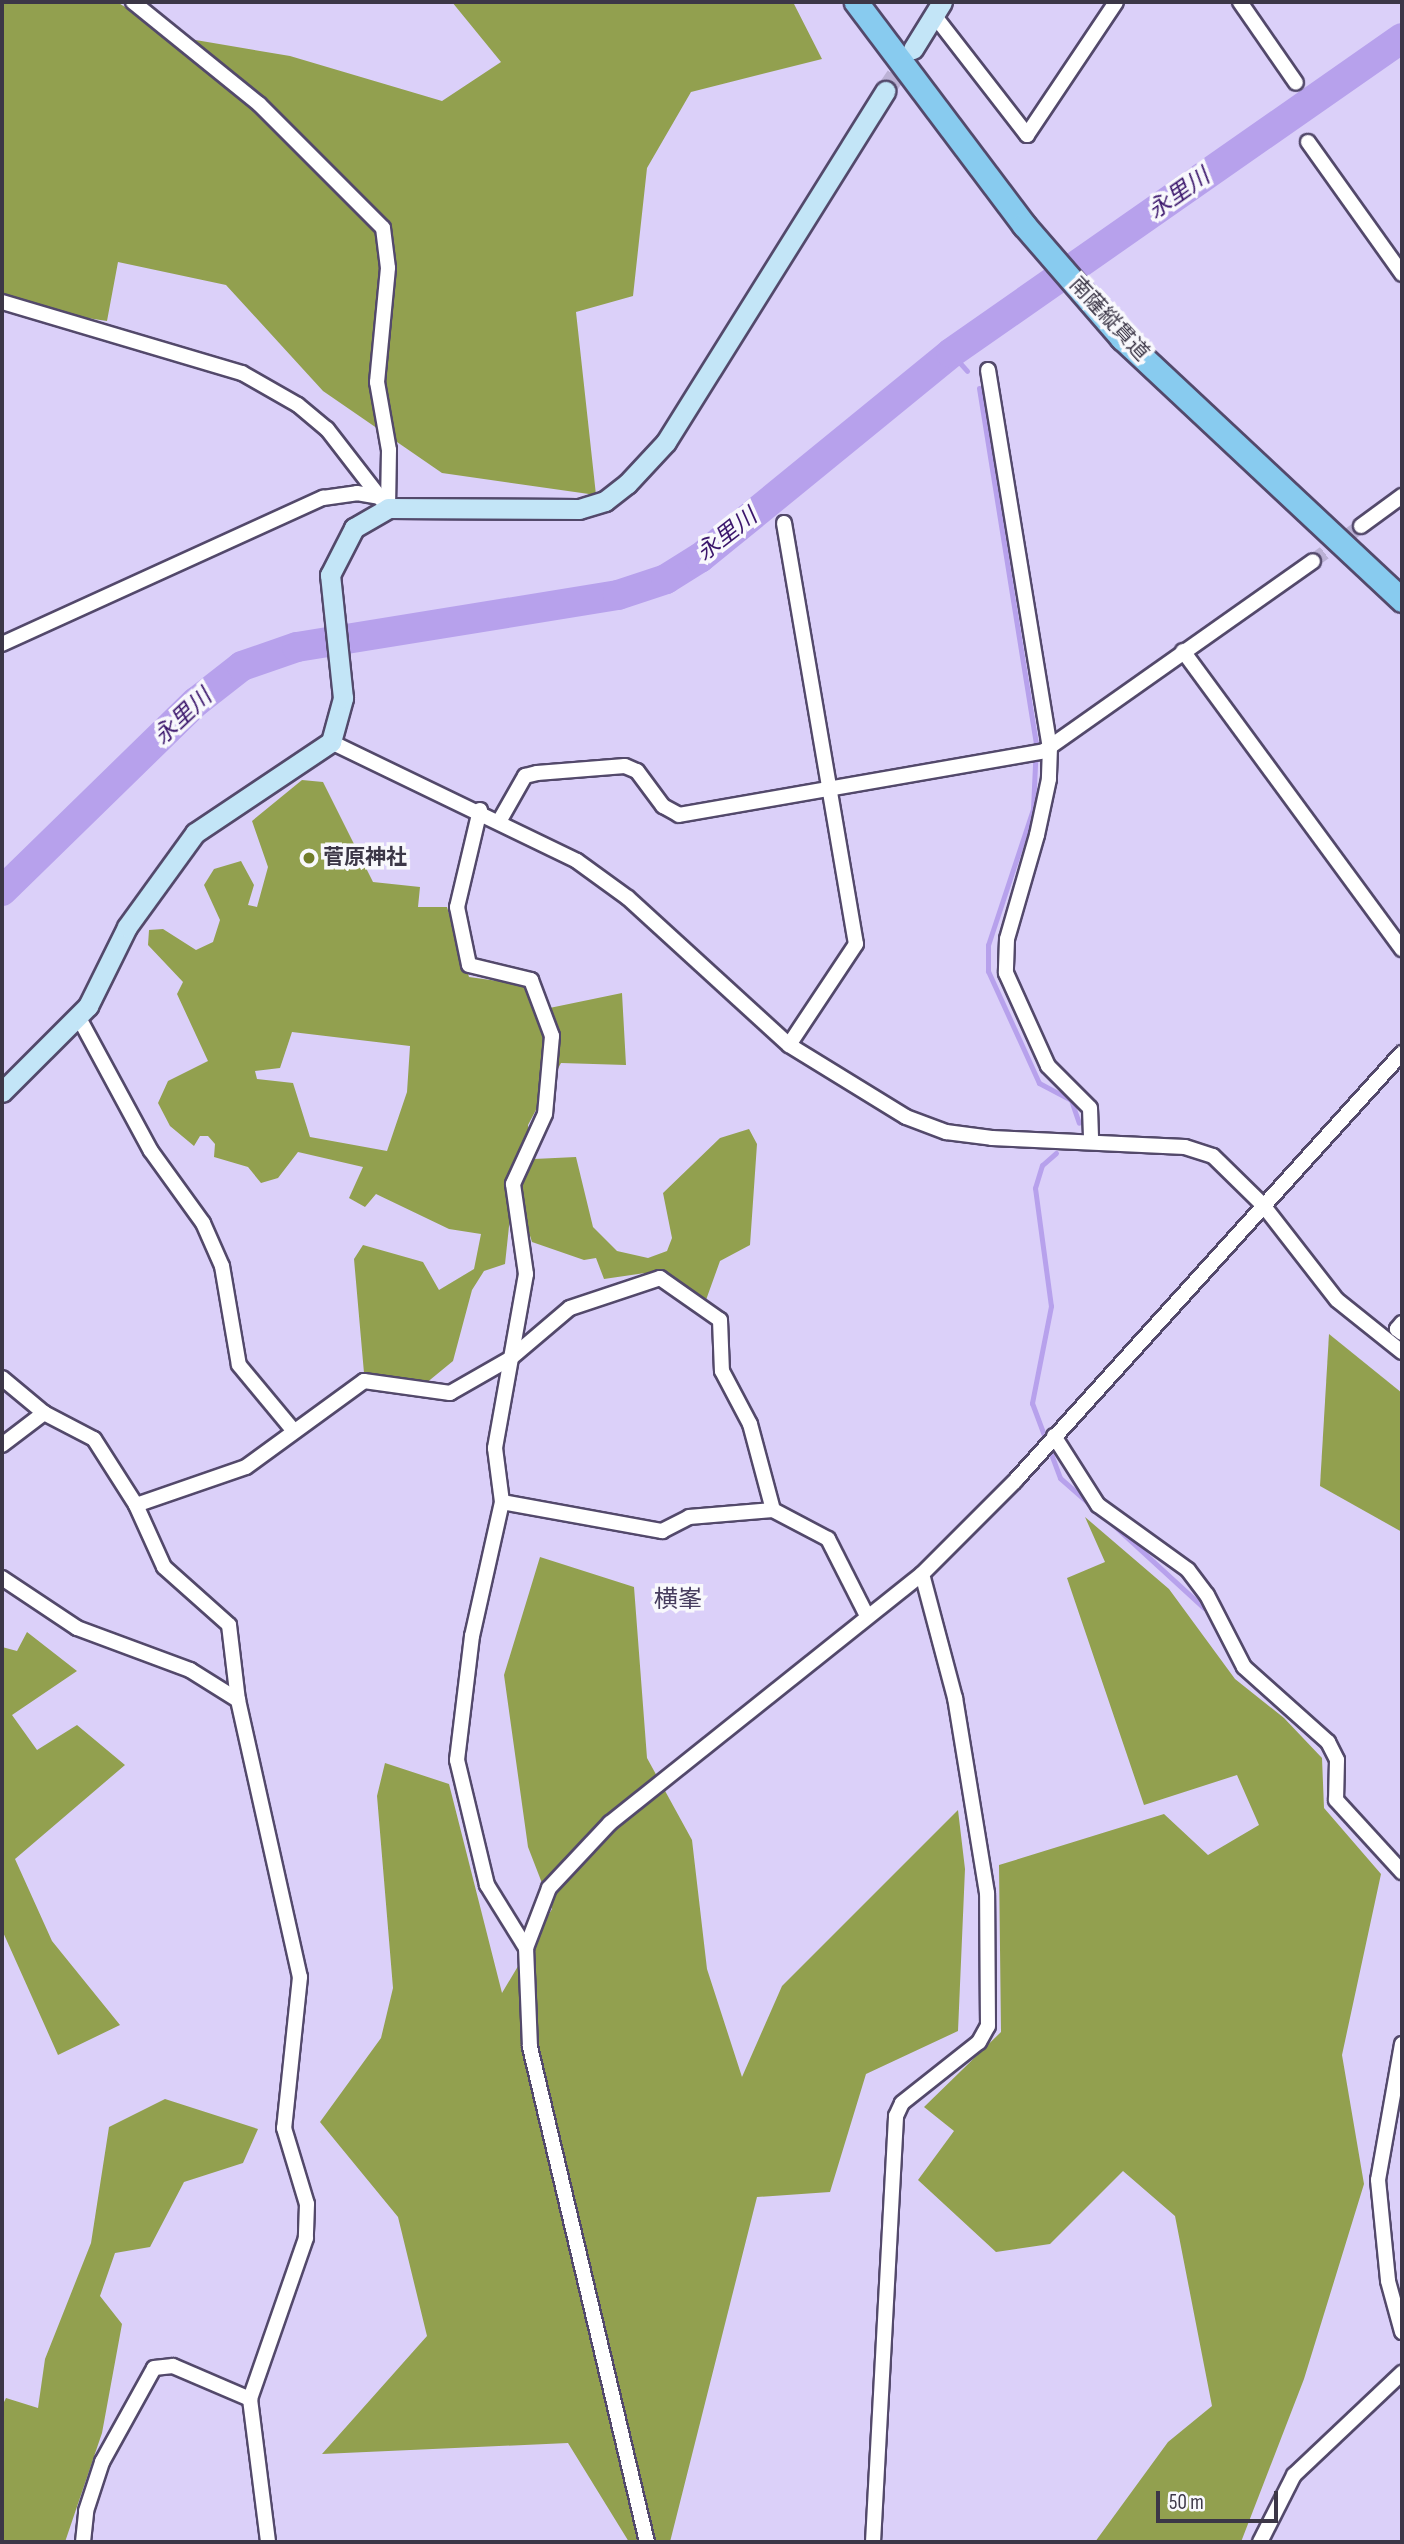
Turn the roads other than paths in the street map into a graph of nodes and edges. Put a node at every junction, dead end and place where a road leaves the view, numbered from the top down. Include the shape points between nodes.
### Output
1 (133, 2) edge
2 (856, 2) edge
3 (1116, 2) edge
4 (1240, 2) edge
5 (938, 9) edge
6 (914, 49) tunnel mouth
7 (1296, 83) dead end
8 (885, 91) tunnel mouth
9 (1308, 142) dead end
10 (1402, 274) edge
11 (2, 302) edge
12 (988, 370) dead end
13 (1402, 496) edge
14 (384, 503) junction
15 (784, 523) dead end
16 (1361, 526) tunnel mouth
17 (1313, 561) tunnel mouth
18 (1402, 600) edge
19 (2, 644) edge
20 (1183, 651) junction
21 (331, 742) junction
22 (1042, 751) junction
23 (827, 790) junction
24 (480, 810) junction
25 (500, 820) junction
26 (1402, 949) edge
27 (79, 1018) junction
28 (789, 1045) junction
29 (1402, 1053) edge
30 (2, 1092) edge
31 (1091, 1141) junction
32 (1263, 1205) junction
33 (1402, 1323) edge
34 (1402, 1333) edge
35 (1402, 1352) edge
36 (511, 1359) junction
37 (2, 1378) edge
38 (44, 1413) junction
39 (293, 1430) junction
40 (1048, 1442) junction
41 (2, 1445) edge
42 (502, 1502) junction
43 (136, 1505) junction
44 (773, 1510) junction
45 (922, 1574) junction
46 (2, 1578) edge
47 (866, 1614) junction
48 (238, 1700) junction
49 (1402, 1872) edge
50 (526, 1948) junction
51 (1402, 2044) edge
52 (1402, 2332) edge
53 (1402, 2373) edge
54 (250, 2399) junction
55 (83, 2542) edge
56 (268, 2542) edge
57 (647, 2542) edge
58 (873, 2542) edge
59 (1261, 2542) edge

1 - 14 street via 259,104 383,229 388,268 377,383 389,450
2 - 18 main road, 南薩縦貫道 via 1024,225 1122,338
3 - 5 street via 1027,135
4 - 7 street
5 - 6 street
8 - 14 street via 666,442 627,484 605,501 579,509
9 - 10 street
11 - 14 street via 242,373 298,405 327,429
12 - 22 street
13 - 16 street
14 - 19 street via 357,493 323,498
14 - 21 street via 343,542 330,575 343,698
15 - 23 street
17 - 20 street
20 - 22 street
20 - 26 street
21 - 24 street
21 - 27 street via 195,833 127,927
22 - 23 street
22 - 31 street via 1040,824 1006,939 1006,973 1048,1066 1090,1108
23 - 25 street via 679,815 663,806 637,771 625,766 537,773 525,776
23 - 28 street via 856,944
24 - 25 street
24 - 36 street via 457,907 469,965 531,981 552,1037 545,1114 513,1184 526,1274
25 - 28 street via 577,861 628,898
27 - 30 street
27 - 39 street via 151,1151 203,1223 222,1266 239,1365
28 - 31 street via 906,1117 946,1132
29 - 32 street
31 - 32 street via 1199,1151 1226,1167
32 - 35 street via 1310,1272
32 - 40 street
33 - 34 street via 1397,1329
36 - 39 street via 450,1393 364,1381
36 - 42 street via 495,1448
36 - 44 street via 570,1308 660,1278 720,1320 722,1371 750,1424
37 - 38 street
38 - 41 street
38 - 43 street via 94,1440
39 - 43 street via 246,1467
40 - 45 street
40 - 49 street via 1098,1505 1188,1570 1207,1595 1244,1667 1328,1742 1337,1760 1335,1800
42 - 44 street via 662,1531 689,1517
42 - 50 street via 471,1636 457,1760 487,1885
43 - 48 street via 164,1567 229,1625
44 - 47 street via 828,1539
45 - 47 street
45 - 58 street via 955,1698 987,1893 988,2026 979,2042 902,2104 896,2116
46 - 48 street via 77,1628 190,1670
47 - 50 street via 584,1848 549,1888
48 - 54 street via 300,1977 284,2128 307,2204 306,2238
50 - 57 street via 530,2047
51 - 52 street via 1383,2144 1378,2214
53 - 59 street via 1294,2475
54 - 55 street via 173,2366 154,2368 102,2462 86,2511
54 - 56 street

